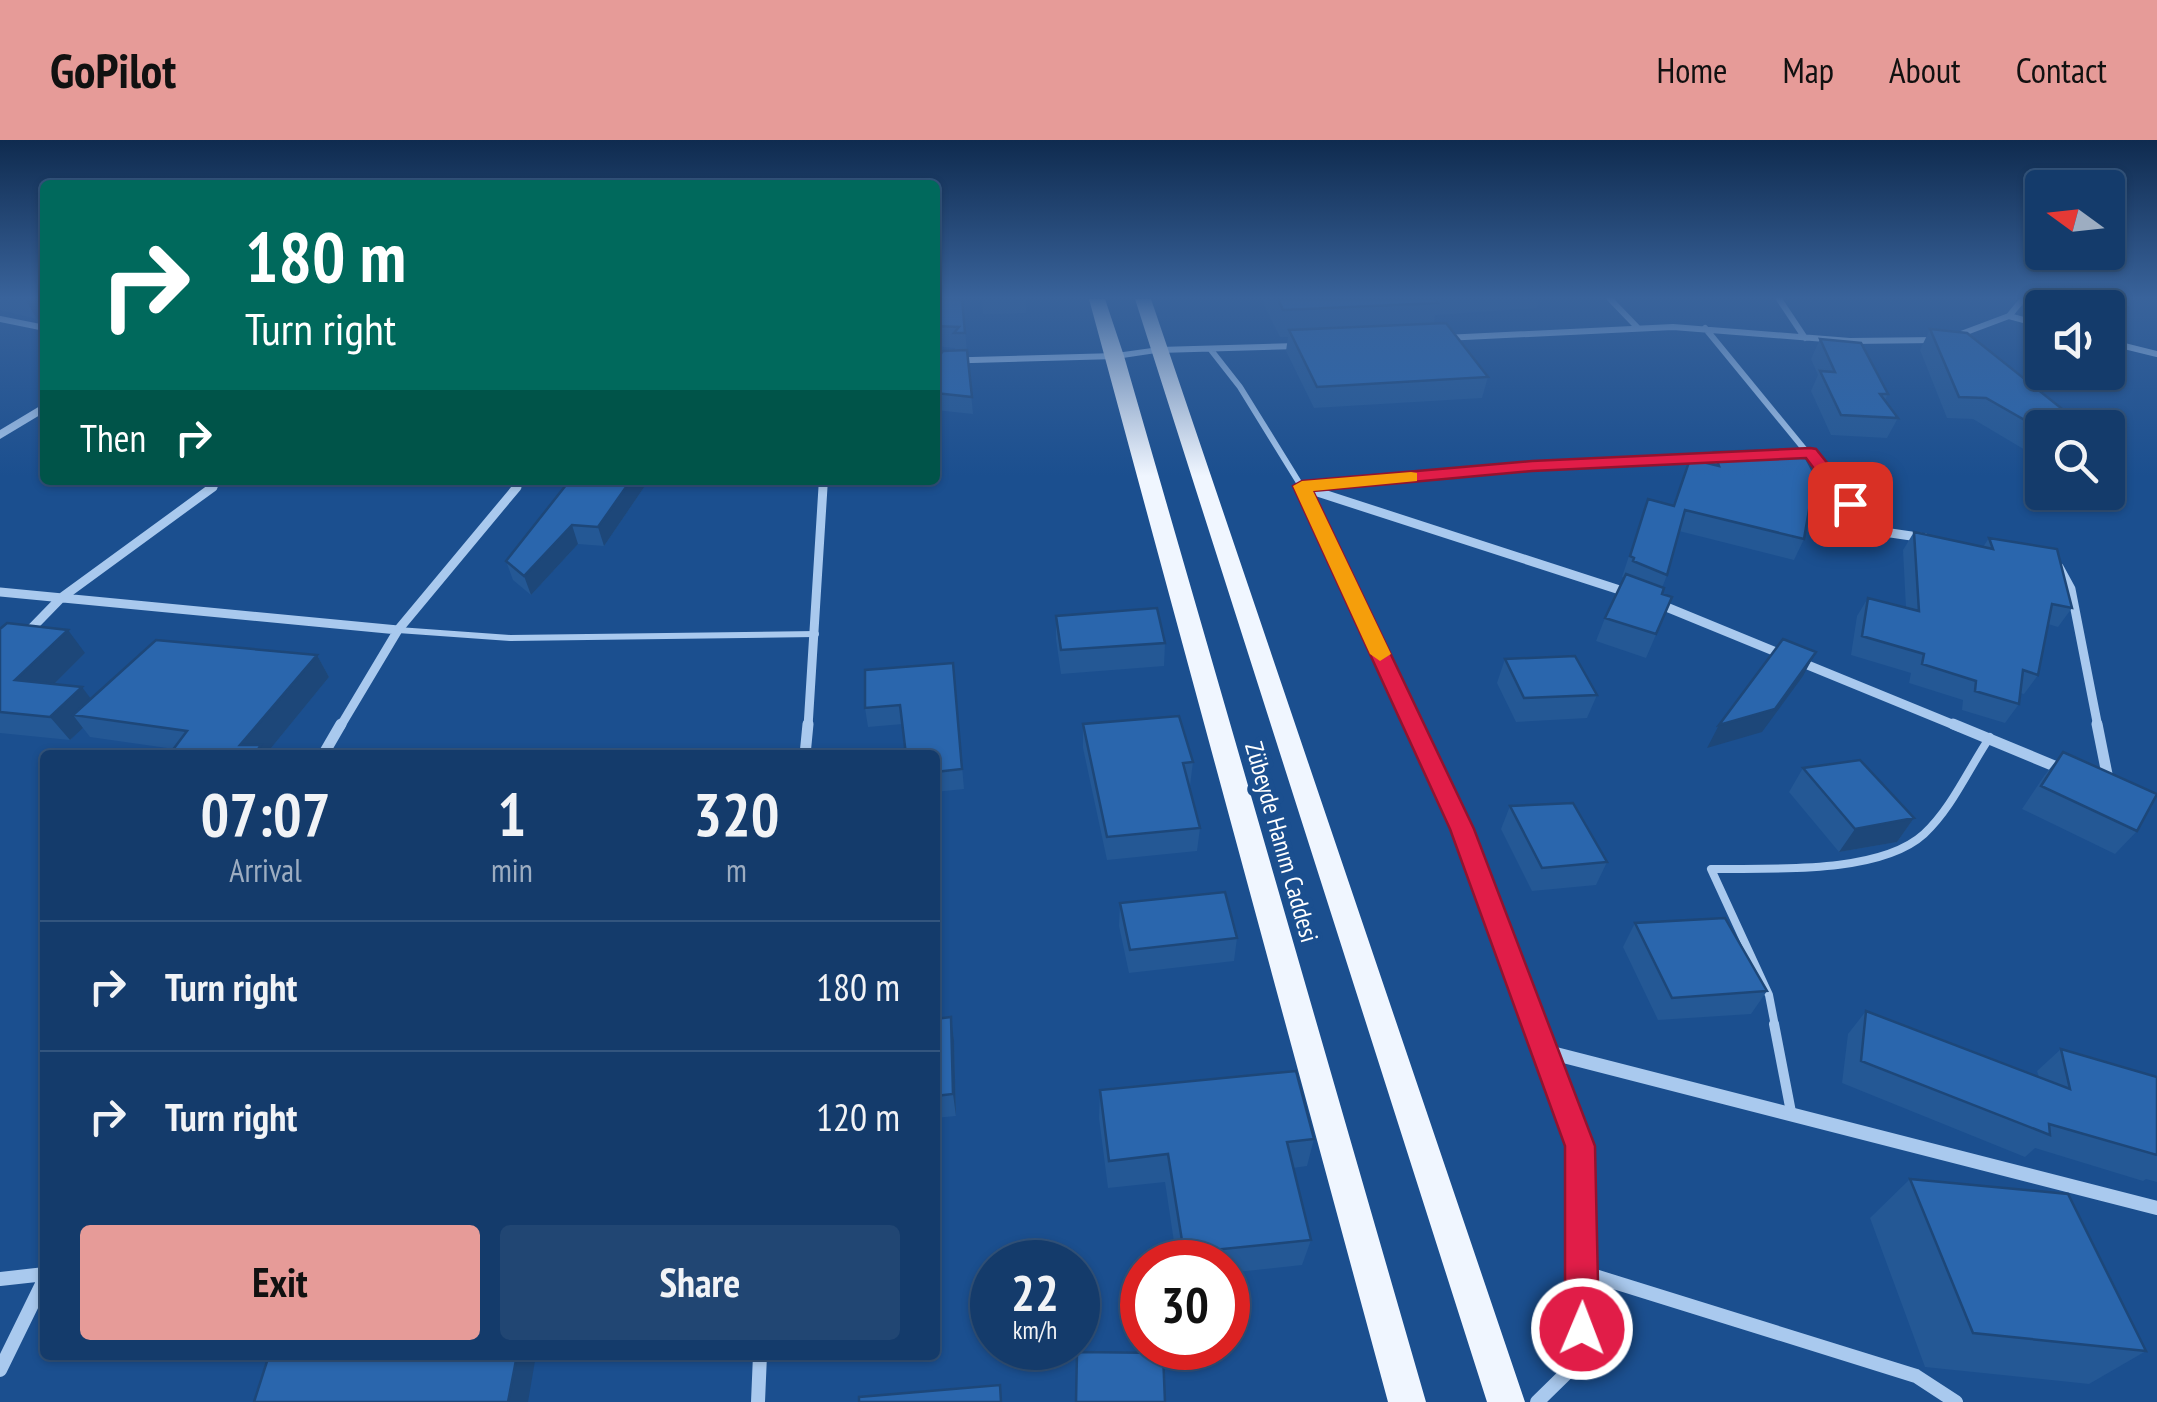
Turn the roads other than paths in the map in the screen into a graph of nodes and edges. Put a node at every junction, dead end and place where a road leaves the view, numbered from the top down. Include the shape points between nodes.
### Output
1 (1047, 358) edge
2 (1117, 358) edge
3 (1161, 358) edge
4 (1217, 358) edge
5 (1730, 358) edge
6 (940, 361) edge
7 (40, 410) edge
8 (0, 435) edge
9 (1810, 453) junction
10 (1790, 454) edge
11 (1731, 457) edge
12 (215, 485) edge
13 (518, 485) edge
14 (822, 485) edge
15 (1302, 486) junction
16 (1944, 540) edge
17 (2053, 556) edge
18 (0, 592) edge
19 (61, 598) junction
20 (398, 630) junction
21 (816, 634) junction
22 (12, 648) edge
23 (1990, 737) junction
24 (327, 750) edge
25 (806, 750) edge
26 (2076, 774) edge
27 (2093, 782) edge
28 (2110, 790) junction
29 (2126, 796) edge
30 (1544, 1051) junction
31 (1791, 1114) junction
32 (2157, 1208) edge
33 (1582, 1272) junction
34 (40, 1276) edge
35 (0, 1279) edge
36 (40, 1286) edge
37 (760, 1360) edge
38 (0, 1370) edge
39 (758, 1402) edge
40 (1406, 1402) edge
41 (1506, 1402) edge
42 (1537, 1402) edge
43 (1956, 1402) edge

1 - 6 street
2 - 40 main road, Zübeyde Hanım Caddesi
3 - 41 main road
4 - 15 street
5 - 9 street
7 - 8 street
9 - 10 street
9 - 16 street via 1870,530
11 - 15 street
12 - 19 street
13 - 20 street
14 - 21 street
15 - 23 street via 1592,578
15 - 30 street via 1462,829
17 - 28 street via 2071,590
18 - 19 street
19 - 20 street
19 - 22 street
20 - 21 lane via 510,638
20 - 24 street
21 - 25 street
23 - 26 street
23 - 31 lane via 1922,837 1900,849 1845,862 1711,869 1769,994
27 - 28 street
28 - 29 street
30 - 31 street
30 - 33 street via 1580,1146
31 - 32 street
33 - 42 street via 1582,1358
33 - 43 street via 1916,1376
34 - 35 street
36 - 38 street
37 - 39 street

